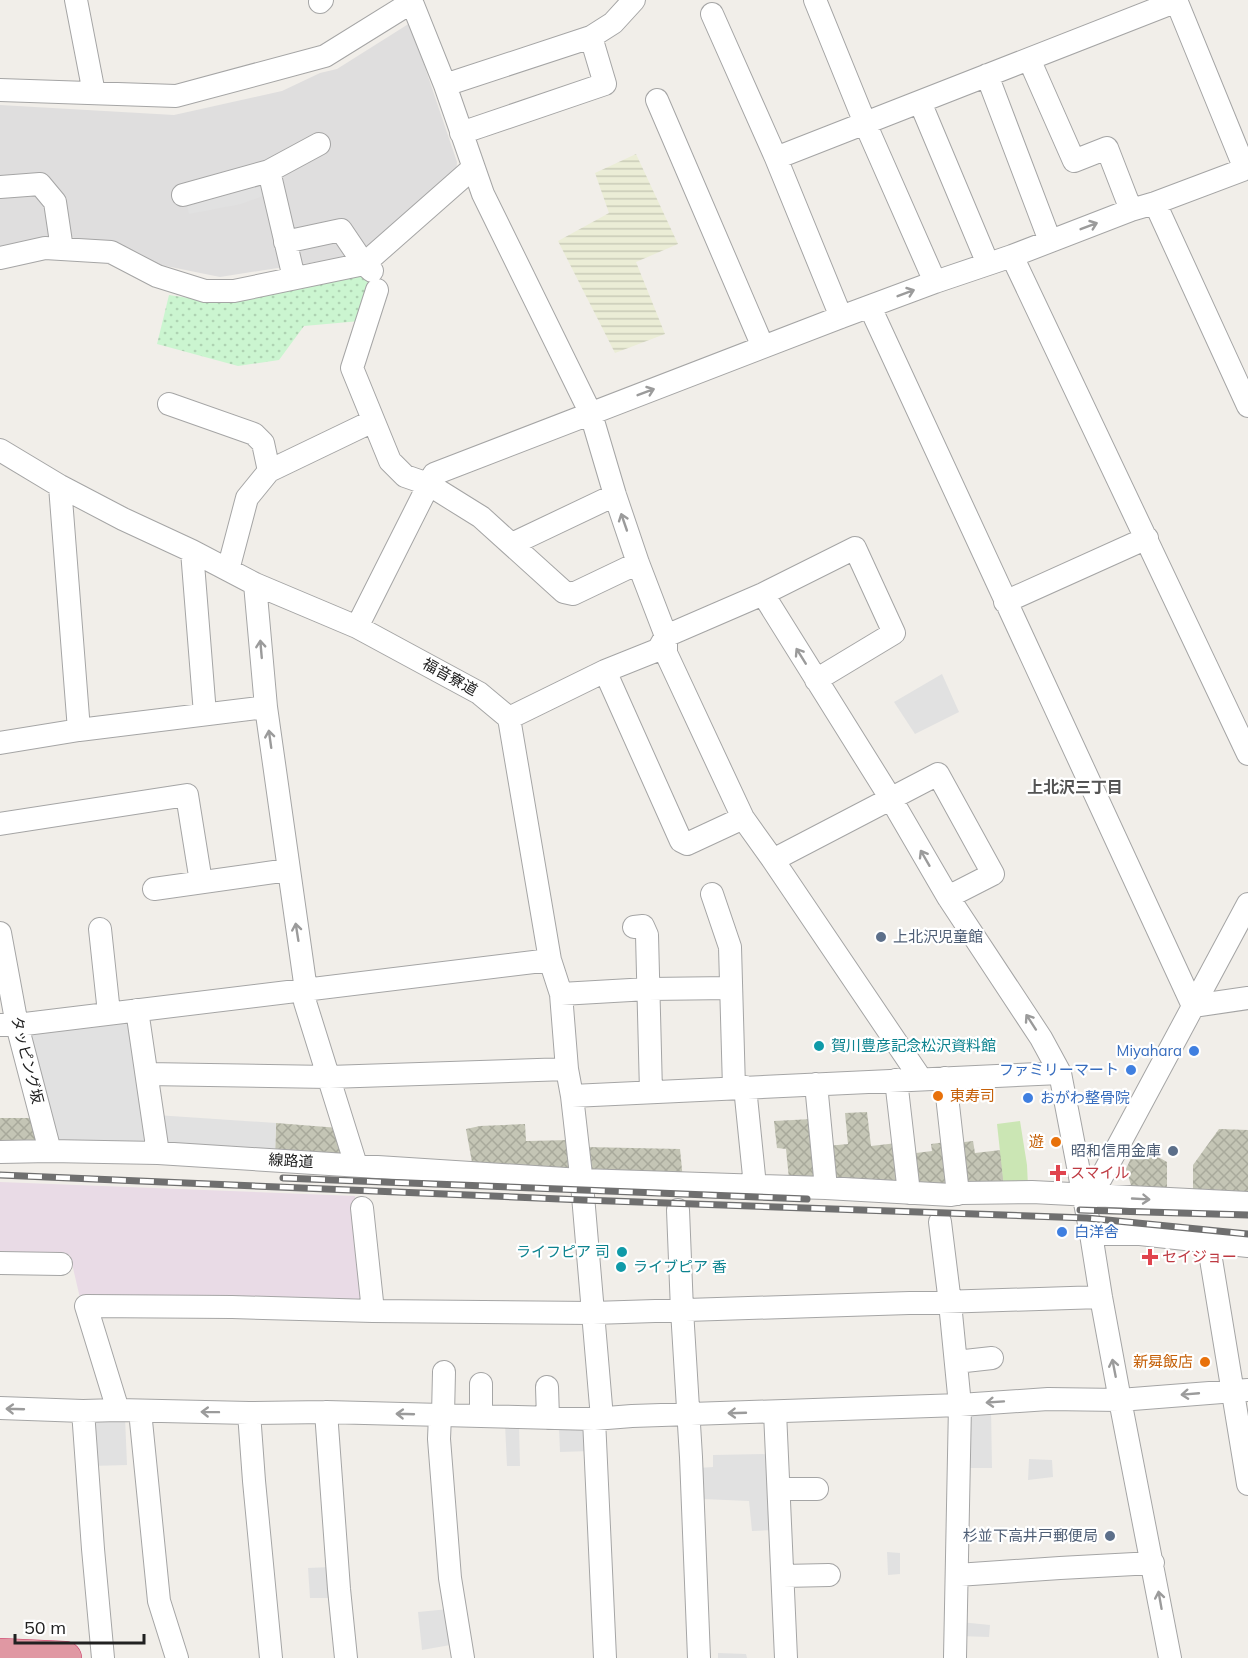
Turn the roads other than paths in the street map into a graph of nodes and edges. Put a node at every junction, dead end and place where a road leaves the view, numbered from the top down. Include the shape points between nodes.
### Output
1 (76, 0) edge
2 (634, 0) edge
3 (815, 0) edge
4 (1176, 0) edge
5 (412, 1) edge
6 (712, 14) dead end
7 (591, 37) junction
8 (1029, 59) junction
9 (987, 75) junction
10 (444, 85) junction
11 (0, 90) edge
12 (94, 93) junction
13 (657, 100) dead end
14 (920, 102) junction
15 (865, 123) junction
16 (461, 133) junction
17 (319, 144) dead end
18 (776, 158) junction
19 (473, 168) junction
20 (1247, 168) edge
21 (269, 171) junction
22 (0, 187) edge
23 (183, 195) dead end
24 (1155, 203) junction
25 (1131, 210) junction
26 (1050, 241) junction
27 (285, 242) junction
28 (62, 249) junction
29 (1012, 256) junction
30 (0, 258) edge
31 (988, 264) junction
32 (371, 275) junction
33 (294, 278) junction
34 (935, 282) junction
35 (870, 307) junction
36 (841, 317) junction
37 (763, 347) junction
38 (169, 404) dead end
39 (1248, 406) edge
40 (591, 414) junction
41 (373, 421) junction
42 (0, 450) edge
43 (269, 471) junction
44 (428, 484) junction
45 (60, 486) junction
46 (615, 495) junction
47 (1147, 538) junction
48 (512, 544) junction
49 (192, 551) junction
50 (638, 563) junction
51 (228, 570) junction
52 (255, 584) junction
53 (763, 594) junction
54 (1005, 602) junction
55 (357, 627) junction
56 (666, 636) junction
57 (605, 671) junction
58 (816, 680) junction
59 (266, 707) junction
60 (205, 714) junction
61 (509, 718) junction
62 (79, 730) junction
63 (0, 743) edge
64 (1248, 754) edge
65 (891, 799) junction
66 (743, 818) junction
67 (0, 824) edge
68 (773, 860) junction
69 (288, 870) junction
70 (201, 882) junction
71 (154, 889) dead end
72 (712, 894) dead end
73 (948, 897) junction
74 (1248, 904) edge
75 (634, 927) dead end
76 (100, 929) dead end
77 (0, 933) edge
78 (550, 960) junction
79 (731, 988) junction
80 (648, 989) junction
81 (306, 990) junction
82 (561, 994) junction
83 (1248, 998) edge
84 (1193, 1006) junction
85 (137, 1010) junction
86 (109, 1013) junction
87 (9, 1025) edge
88 (567, 1069) junction
89 (1060, 1072) junction
90 (147, 1074) junction
91 (329, 1077) junction
92 (945, 1078) junction
93 (921, 1079) junction
94 (896, 1080) junction
95 (816, 1084) junction
96 (739, 1088) junction
97 (651, 1092) junction
98 (572, 1096) junction
99 (50, 1151) junction
100 (0, 1152) edge
101 (158, 1153) junction
102 (356, 1165) junction
103 (581, 1180) junction
104 (755, 1186) junction
105 (826, 1188) junction
106 (909, 1193) junction
107 (958, 1194) junction
108 (1083, 1196) junction
109 (1248, 1203) edge
110 (362, 1208) dead end
111 (678, 1210) dead end
112 (940, 1222) dead end
113 (1091, 1234) junction
114 (1208, 1241) junction
115 (1248, 1246) edge
116 (0, 1263) edge
117 (61, 1264) dead end
118 (1101, 1297) junction
119 (950, 1303) junction
120 (682, 1310) junction
121 (373, 1311) junction
122 (593, 1313) junction
123 (992, 1358) dead end
124 (956, 1362) junction
125 (444, 1372) dead end
126 (481, 1384) dead end
127 (547, 1387) dead end
128 (1240, 1390) edge
129 (1120, 1400) junction
130 (960, 1405) junction
131 (0, 1408) edge
132 (129, 1410) junction
133 (83, 1411) junction
134 (326, 1412) junction
135 (775, 1412) junction
136 (249, 1413) junction
137 (687, 1414) junction
138 (441, 1415) junction
139 (481, 1416) junction
140 (548, 1418) junction
141 (598, 1418) junction
142 (1248, 1484) edge
143 (779, 1489) junction
144 (817, 1489) dead end
145 (1153, 1563) junction
146 (829, 1575) dead end
147 (957, 1575) junction
148 (783, 1576) junction
149 (0, 1655) edge
150 (64, 1658) edge
151 (104, 1658) edge
152 (177, 1658) edge
153 (270, 1658) edge
154 (346, 1658) edge
155 (464, 1658) edge
156 (605, 1658) edge
157 (699, 1658) edge
158 (786, 1658) edge
159 (955, 1658) edge
160 (1170, 1658) edge

1 - 12 street
2 - 7 street via 613,23
3 - 15 street
4 - 8 street
4 - 20 street
5 - 10 street
5 - 12 street via 325,56 176,96
6 - 18 street
7 - 10 street
7 - 16 street via 605,84
8 - 9 street
8 - 25 street via 1074,161 1107,148
9 - 14 street
9 - 26 street
10 - 16 street
11 - 12 street
13 - 37 street
14 - 15 street
14 - 31 street
15 - 18 street
15 - 34 street
16 - 19 street
17 - 21 street
18 - 36 street
19 - 32 street
19 - 40 street
20 - 24 street
21 - 23 street
21 - 27 street
22 - 28 street via 40,184 55,201
24 - 25 street
24 - 39 street
26 -> 25 street
26 - 29 street
27 - 32 street via 341,230
27 - 33 street
28 - 30 street via 45,248
28 - 33 street via 111,252 157,276 205,291 234,291
29 - 31 street
29 - 47 street
31 - 34 street
32 - 33 street
32 - 41 street via 352,368
35 -> 34 street
35 - 36 street
35 - 54 street
36 - 37 street
40 -> 37 street
38 - 43 street via 254,434 263,443
40 - 44 street via 434,474
40 - 46 street
41 - 43 street
41 - 44 street via 390,461 405,476
42 - 45 street, 福音寮道
43 - 51 street via 248,498
44 - 48 street via 481,517
44 - 55 street
45 - 49 street, 福音寮道
45 - 62 street
46 - 48 street
50 -> 46 street
47 - 54 street
47 - 64 street
48 - 50 street via 564,592 573,594
49 - 51 street, 福音寮道
49 - 60 street
50 - 56 street
51 - 52 street, 福音寮道
52 - 55 street, 福音寮道
59 -> 52 street
53 - 56 street
58 -> 53 street
53 - 58 street via 855,548 894,633
54 - 84 street
55 - 61 street, 福音寮道 via 479,693
56 - 57 street via 658,650
56 - 66 street via 666,653
57 - 61 street
57 - 66 street via 681,841 687,844
58 - 65 street
59 - 60 street
69 -> 59 street
60 - 62 street
61 - 78 street
62 - 63 street
65 - 68 street
73 -> 65 street
65 - 73 street via 938,774 993,874
66 - 68 street
67 - 70 street via 187,795
68 - 93 street
69 - 70 street
81 -> 69 street
70 - 71 street
72 - 79 street via 730,947
89 -> 73 street
74 - 84 street
75 - 80 street via 643,926 647,935
76 - 86 street
77 - 87 street, タッピング坂
78 - 81 street
78 - 82 street
79 - 80 street
79 - 96 street
80 - 82 street
80 - 97 street
81 - 85 street
81 - 91 street via 305,1002
82 - 88 street
83 - 84 street
84 - 108 street via 1101,1178
85 - 86 street
85 - 90 street
86 - 87 street
87 - 99 street, タッピング坂
88 - 91 street
88 - 98 street
89 - 92 street
89 - 108 street
90 - 91 street
90 - 101 street
91 - 102 street
92 - 93 street
92 - 107 street
93 - 94 street
94 - 95 street
94 - 106 street
95 - 96 street
95 - 105 street
96 - 97 street
96 - 104 street
97 - 98 street
98 - 103 street
99 - 100 street, 線路道
99 - 101 street, 線路道
101 - 102 street, 線路道
102 - 103 street, 線路道
103 - 104 street, 線路道
103 - 122 street
104 - 105 street, 線路道
105 - 106 street, 線路道
106 - 107 street, 線路道
107 - 108 street, 線路道 via 1032,1192
108 -> 109 street, 線路道
108 - 113 street
110 - 121 street
111 - 120 street
112 - 119 street
113 - 114 street
113 - 118 street
114 - 115 street
114 - 128 street
116 - 117 street
118 - 119 street
129 -> 118 street
119 - 120 street
119 - 124 street
120 - 122 street
120 - 137 street
121 - 122 street
121 - 132 street via 86,1306
122 - 141 street
123 - 124 street
124 - 130 street
125 - 138 street
126 - 139 street
127 - 140 street
128 -> 129 street
128 - 142 street
129 -> 130 street via 1048,1399
129 - 145 street
130 - 135 street
130 - 147 street
133 -> 131 street
132 - 133 street
136 -> 132 street
132 - 152 street via 159,1601
133 - 151 street
134 - 136 street
138 -> 134 street
134 - 154 street
135 -> 137 street
135 - 143 street
136 - 153 street
137 - 141 street
137 - 157 street
138 - 139 street
138 - 155 street via 439,1439 450,1578
139 - 140 street
140 - 141 street
141 - 156 street
143 - 144 street
143 - 148 street
145 - 147 street
160 -> 145 street
146 - 148 street
147 - 159 street
148 - 158 street
149 - 150 highway

